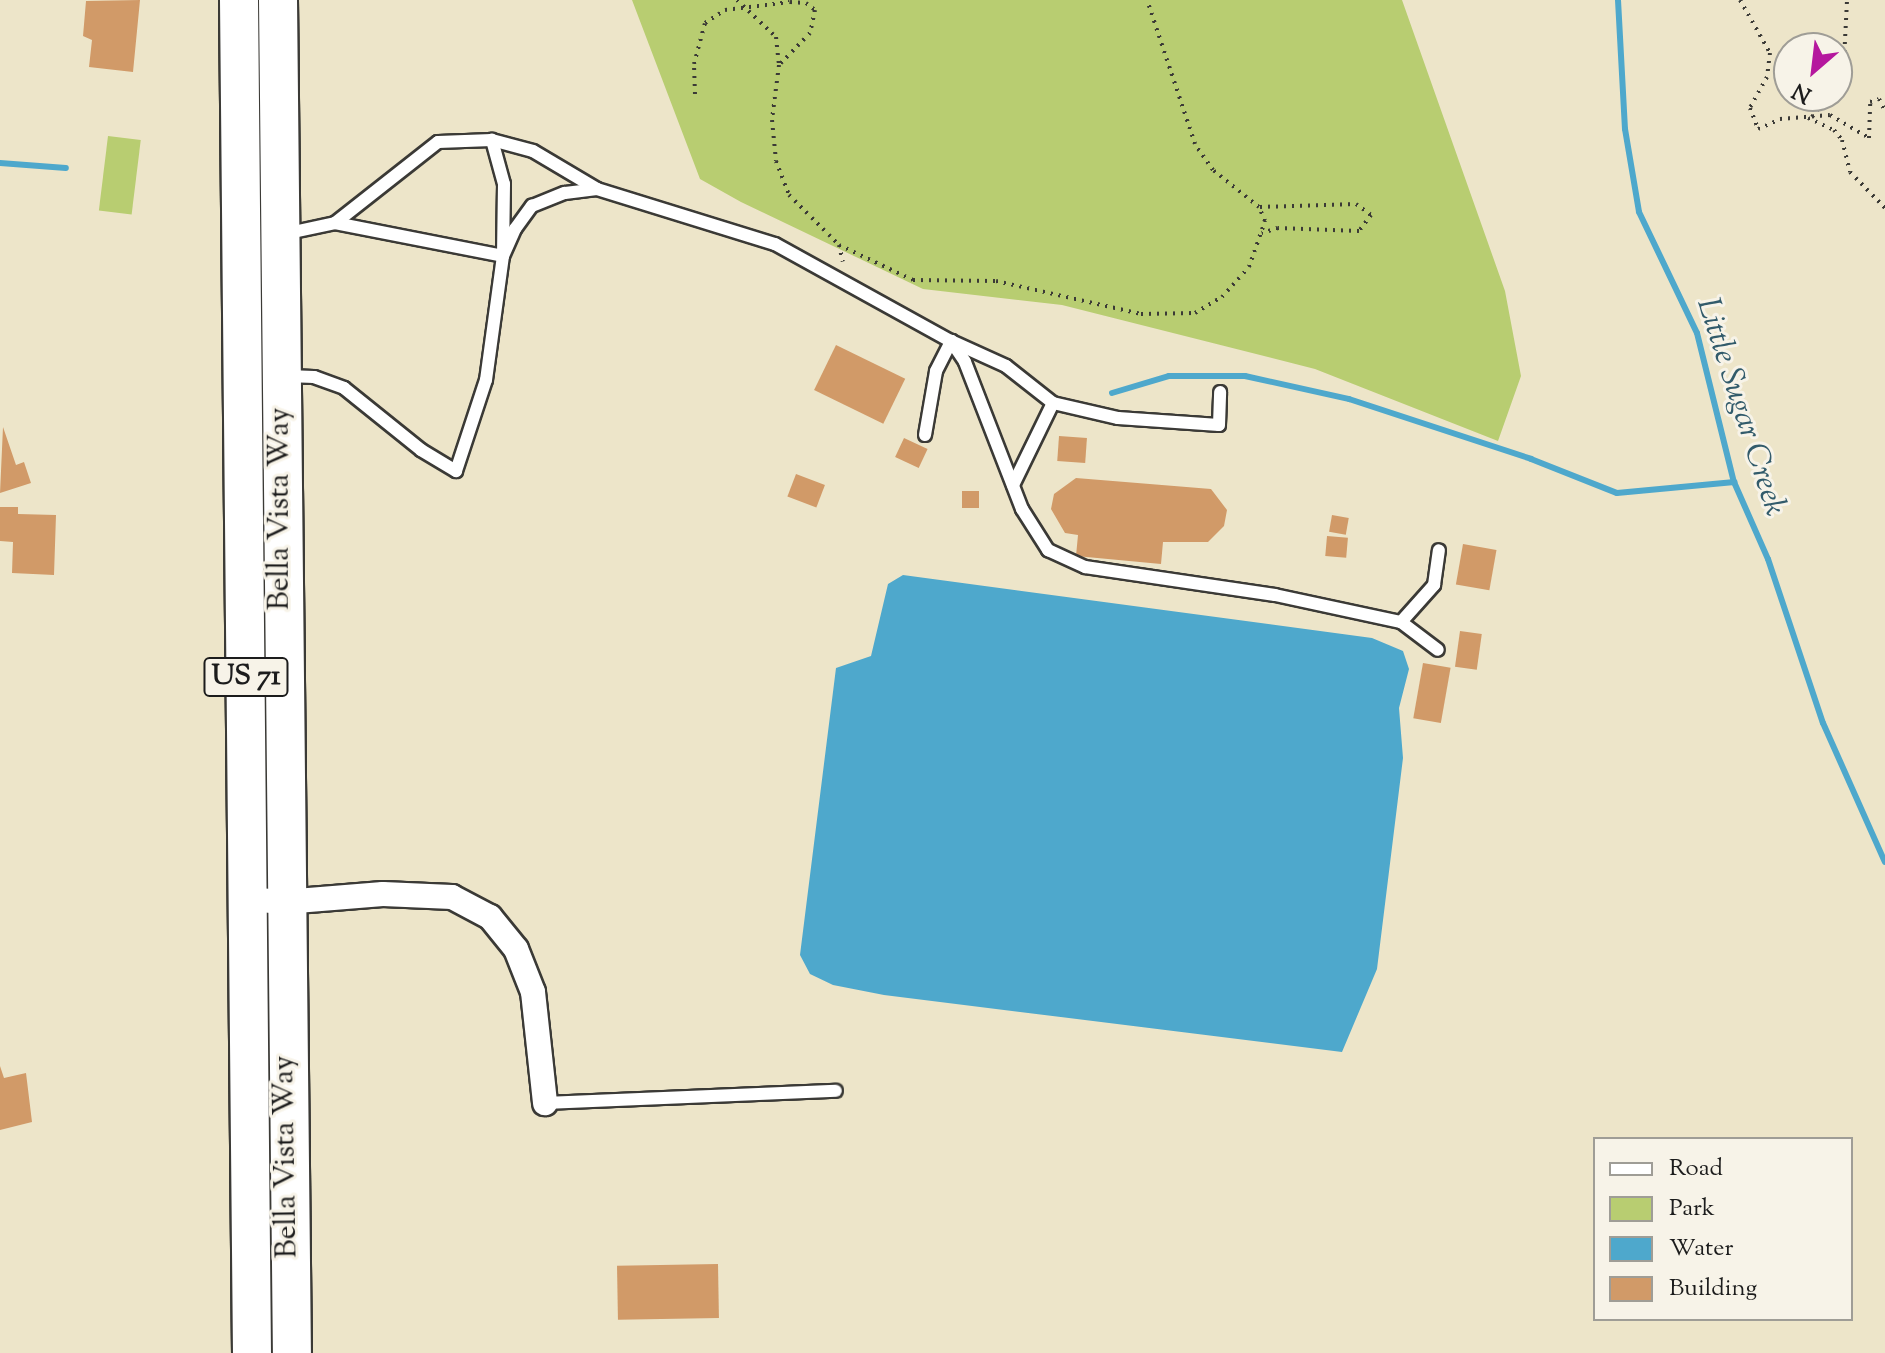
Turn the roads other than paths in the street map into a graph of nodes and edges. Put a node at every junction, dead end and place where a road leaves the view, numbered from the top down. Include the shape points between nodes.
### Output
1 (239, 0) edge
2 (278, 0) edge
3 (492, 140) junction
4 (597, 189) junction
5 (335, 223) junction
6 (280, 235) junction
7 (503, 256) junction
8 (951, 341) junction
9 (280, 376) junction
10 (1220, 392) dead end
11 (1053, 403) junction
12 (925, 435) dead end
13 (1013, 485) junction
14 (1439, 550) dead end
15 (1401, 622) junction
16 (1438, 650) dead end
17 (266, 900) junction
18 (836, 1091) dead end
19 (545, 1103) joint
20 (252, 1353) edge
21 (292, 1353) edge

1 - 17 main road, Bella Vista Way / US 71
2 - 6 main road, Bella Vista Way / US 71
3 - 4 lane via 533,151
3 - 5 lane via 438,142
3 - 7 lane via 504,184
4 - 7 lane via 565,193 532,206
4 - 8 lane via 775,244
5 - 6 lane
5 - 7 lane
6 - 9 main road, Bella Vista Way / US 71
7 - 9 lane via 486,380 456,471 344,388 314,377
8 - 11 lane via 1006,366
8 - 12 lane via 936,371
8 - 13 lane via 965,362
9 - 17 main road, Bella Vista Way / US 71
10 - 11 lane via 1219,425 1118,418
11 - 13 lane
13 - 15 lane via 1048,550 1085,567 1275,595
14 - 15 lane via 1434,585
15 - 16 lane
17 - 19 street via 383,894 452,897 490,917 516,949 533,992
17 - 20 main road, Bella Vista Way / US 71
17 - 21 main road, Bella Vista Way / US 71
18 - 19 lane

